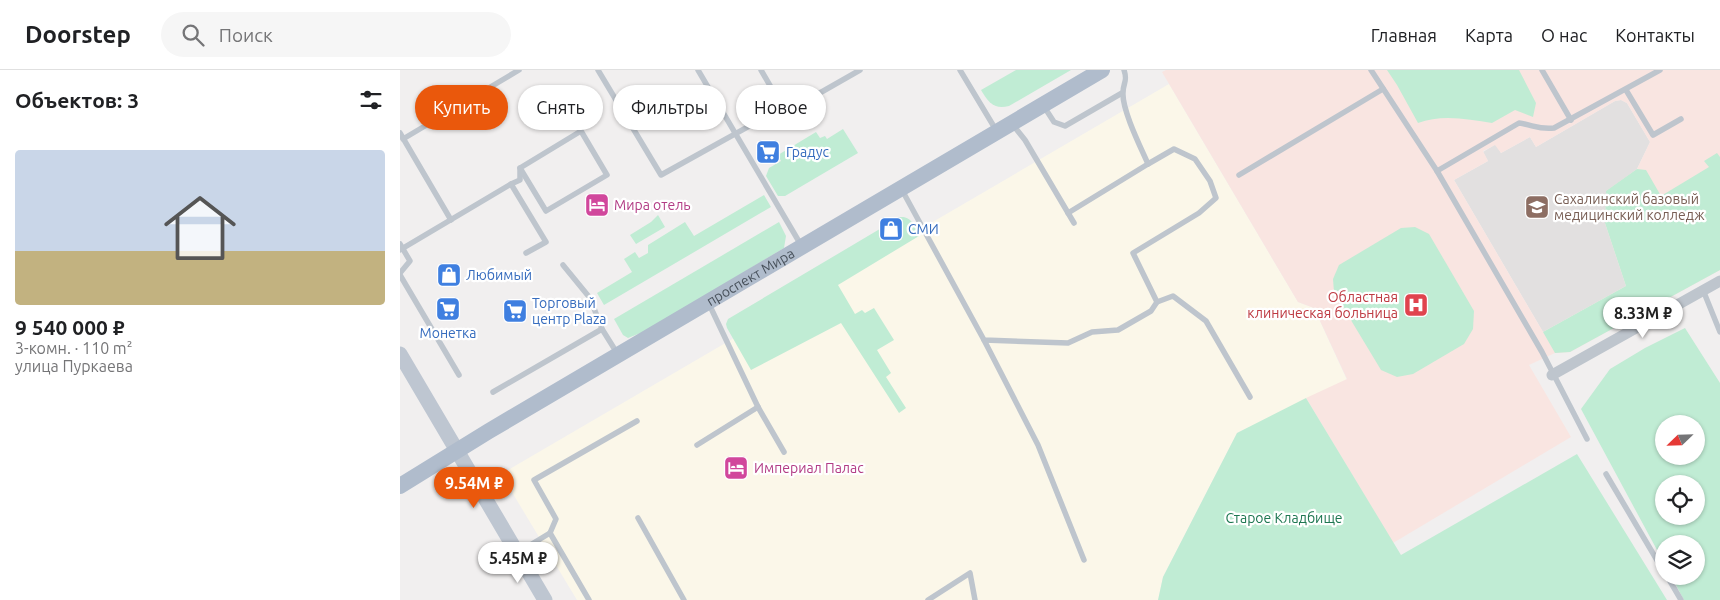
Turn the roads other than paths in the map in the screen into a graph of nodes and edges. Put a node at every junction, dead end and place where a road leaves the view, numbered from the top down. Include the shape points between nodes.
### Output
1 (519, 70) edge
2 (598, 70) edge
3 (698, 70) edge
4 (761, 70) edge
5 (860, 70) edge
6 (960, 70) edge
7 (1102, 70) edge
8 (1124, 70) edge
9 (1370, 70) edge
10 (1542, 70) edge
11 (1660, 70) edge
12 (770, 85) edge
13 (1383, 89) junction
14 (826, 90) edge
15 (1626, 90) junction
16 (1122, 93) junction
17 (1043, 105) junction
18 (1681, 119) dead end
19 (1571, 120) junction
20 (1012, 123) junction
21 (744, 130) edge
22 (997, 132) junction
23 (735, 135) junction
24 (402, 136) edge
25 (1148, 164) junction
26 (520, 168) junction
27 (1437, 171) junction
28 (1239, 175) dead end
29 (511, 184) junction
30 (901, 188) junction
31 (1068, 213) junction
32 (451, 220) junction
33 (1074, 223) dead end
34 (802, 247) junction
35 (401, 248) edge
36 (526, 253) dead end
37 (563, 265) dead end
38 (400, 274) edge
39 (1720, 281) edge
40 (1702, 290) junction
41 (708, 302) junction
42 (1157, 302) junction
43 (602, 329) junction
44 (1720, 332) edge
45 (984, 340) junction
46 (400, 354) edge
47 (618, 355) junction
48 (458, 374) dead end
49 (1552, 375) junction
50 (493, 392) dead end
51 (1250, 397) dead end
52 (758, 407) junction
53 (637, 420) dead end
54 (1587, 439) dead end
55 (697, 445) dead end
56 (457, 450) junction
57 (784, 452) dead end
58 (1606, 474) dead end
59 (400, 486) edge
60 (638, 518) dead end
61 (550, 533) junction
62 (517, 553) junction
63 (1655, 557) edge
64 (1084, 560) dead end
65 (1672, 585) edge
66 (544, 600) edge
67 (589, 600) edge
68 (684, 600) edge
69 (928, 600) edge
70 (975, 600) edge
71 (1681, 600) edge

1 - 24 lane
2 - 23 lane via 661,176
3 - 23 lane
4 - 12 lane
5 - 14 lane
6 - 22 lane
7 - 17 main road, проспект Мира
8 - 16 lane via 1127,79
9 - 13 lane
10 - 19 lane
11 - 15 lane
13 - 27 lane
13 - 28 lane
15 - 18 lane via 1653,135
15 - 19 lane
16 - 17 lane via 1065,126 1054,122
16 - 25 lane
17 - 20 main road, проспект Мира
19 - 27 lane via 1554,128 1542,129 1519,123
20 - 22 main road, проспект Мира
20 - 31 lane
21 - 23 lane
22 - 30 main road, проспект Мира
23 - 34 lane
24 - 32 lane
25 - 31 lane
25 - 42 lane via 1174,149 1194,159 1210,181 1216,198 1199,213 1133,253
26 - 26 lane via 581,131 607,175 546,211
26 - 29 lane via 520,180
27 - 49 lane via 1542,352
29 - 32 lane
29 - 36 lane via 546,242
30 - 34 main road, проспект Мира
30 - 45 lane
31 - 33 lane
32 - 35 lane
34 - 41 main road, проспект Мира
35 - 38 lane via 410,261
37 - 43 lane via 590,298
38 - 48 lane
39 - 40 street
40 - 44 lane
40 - 49 street
41 - 47 main road, проспект Мира
41 - 52 lane
42 - 45 lane via 1151,311 1118,330 1092,332 1068,343
42 - 51 lane via 1173,296 1206,321
43 - 47 lane
43 - 50 lane
45 - 64 lane via 1038,445
46 - 56 main road
47 - 56 main road, проспект Мира
49 - 54 lane
52 - 55 lane
52 - 57 lane
53 - 61 lane via 534,480 556,519
56 - 59 main road, проспект Мира
56 - 62 main road
58 - 63 lane
60 - 68 lane
61 - 62 lane
61 - 67 lane
62 - 66 main road
65 - 71 lane
69 - 70 lane via 970,573

